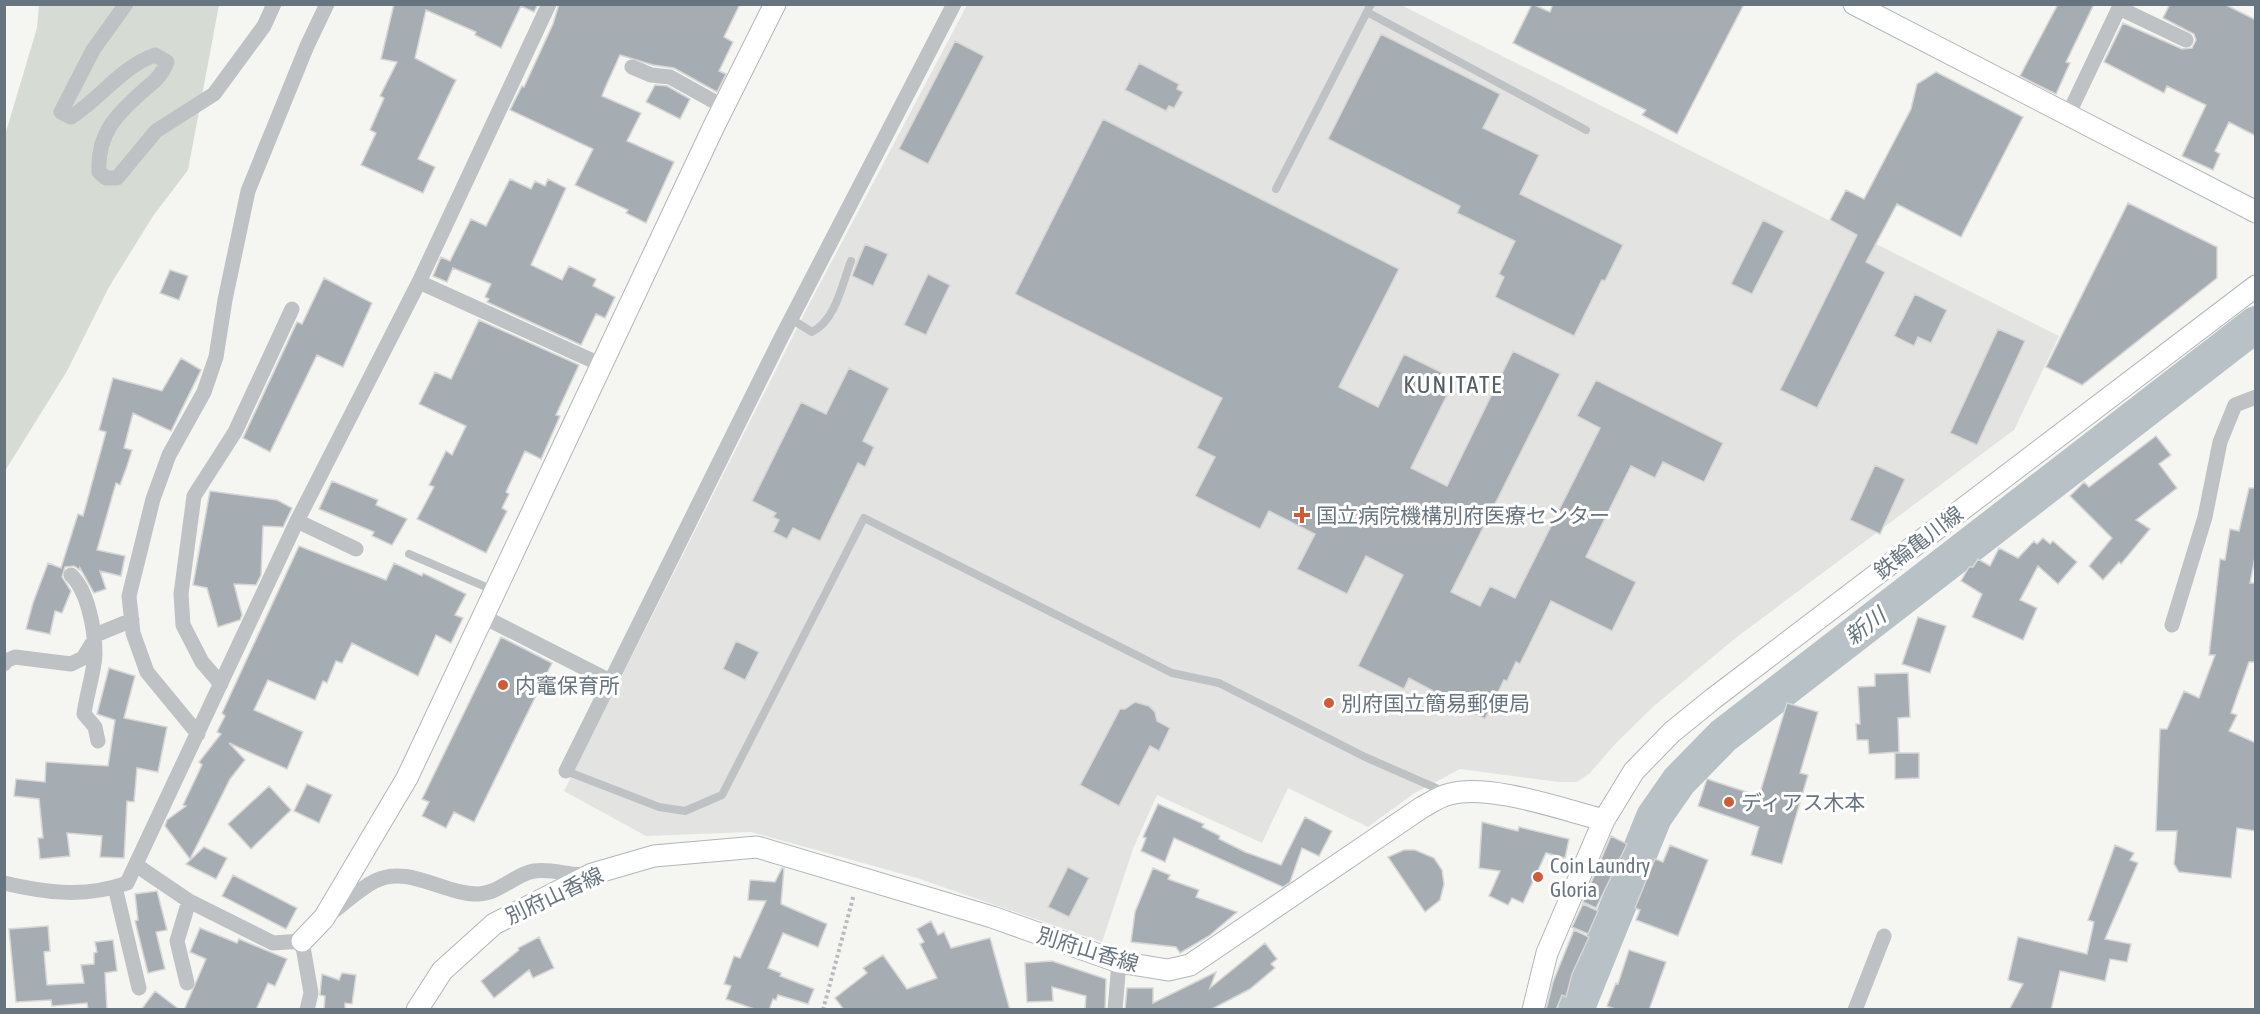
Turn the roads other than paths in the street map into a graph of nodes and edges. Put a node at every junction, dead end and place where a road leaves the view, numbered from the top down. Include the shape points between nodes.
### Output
1 (126, 4) edge
2 (274, 4) edge
3 (327, 4) edge
4 (549, 4) edge
5 (775, 4) edge
6 (954, 4) edge
7 (1854, 4) edge
8 (2121, 6) edge
9 (1369, 8) edge
10 (2186, 40) dead end
11 (632, 67) dead end
12 (724, 107) junction
13 (2068, 115) junction
14 (1586, 129) dead end
15 (1276, 189) dead end
16 (2256, 212) edge
17 (851, 261) dead end
18 (419, 282) junction
19 (2256, 286) edge
20 (292, 309) dead end
21 (791, 319) junction
22 (602, 365) junction
23 (2256, 397) edge
24 (297, 521) junction
25 (356, 549) dead end
26 (409, 554) dead end
27 (71, 575) dead end
28 (494, 591) junction
29 (482, 616) junction
30 (132, 620) junction
31 (2172, 625) dead end
32 (93, 640) junction
33 (4, 664) edge
34 (610, 681) junction
35 (221, 684) junction
36 (198, 734) junction
37 (98, 741) dead end
38 (566, 771) joint
39 (1449, 794) junction
40 (1604, 820) junction
41 (136, 865) junction
42 (592, 874) junction
43 (4, 883) edge
44 (115, 887) junction
45 (189, 901) junction
46 (324, 918) junction
47 (1884, 936) dead end
48 (302, 941) junction
49 (1119, 962) junction
50 (187, 983) dead end
51 (139, 988) dead end
52 (307, 1010) edge
53 (417, 1010) edge
54 (1115, 1010) edge
55 (1533, 1010) edge
56 (1855, 1010) edge

1 - 2 street via 93,50 61,112 71,117 91,104 140,60 155,55 167,62 163,74 125,107 106,130 98,154 99,172 106,178 117,178 156,131 214,94 264,26
3 - 30 street via 248,191 216,357 204,392 169,455 153,499 129,596
4 - 18 street
5 - 12 main road
6 - 21 street
7 - 13 main road
8 - 10 street
8 - 13 street
9 - 14 lane
9 - 15 lane
11 - 12 street via 670,77
12 - 22 main road
13 - 16 main road
17 - 21 lane via 822,327 812,332
18 - 22 street
18 - 24 street
19 - 40 main road, 鉄輪亀川線 via 1672,732 1634,771
20 - 35 street via 235,432 194,496 181,594 183,624 202,662
21 - 34 street
22 - 28 main road
23 - 31 street via 2235,405 2220,442 2202,526
24 - 25 street
24 - 35 street
26 - 28 lane
27 - 32 street via 80,584
28 - 29 main road
29 - 34 street
29 - 46 main road via 407,778
30 - 32 street via 114,625
30 - 36 street via 147,672
32 - 33 street via 83,658 71,664 15,657
32 - 37 street via 95,656 84,714
34 - 38 street
35 - 36 street
36 - 41 street
38 - 39 lane via 660,807 685,811 722,795 864,518 1172,673 1219,683 1365,757
39 - 40 main road, 別府山香線 via 1492,793
39 - 49 main road, 別府山香線 via 1421,808 1190,965 1168,970
40 - 55 main road via 1547,953
41 - 44 street via 127,883
41 - 45 street
42 - 46 street via 532,871 497,890 478,894 406,876 376,880
42 - 49 main road, 別府山香線 via 654,856 756,847 992,917
42 - 53 main road, 別府山香線 via 494,924 442,972
43 - 44 street via 43,892 99,892
44 - 51 street
45 - 48 street via 273,943
45 - 50 street via 177,940
46 - 48 main road
47 - 56 street
48 - 52 street via 311,993
49 - 54 street

